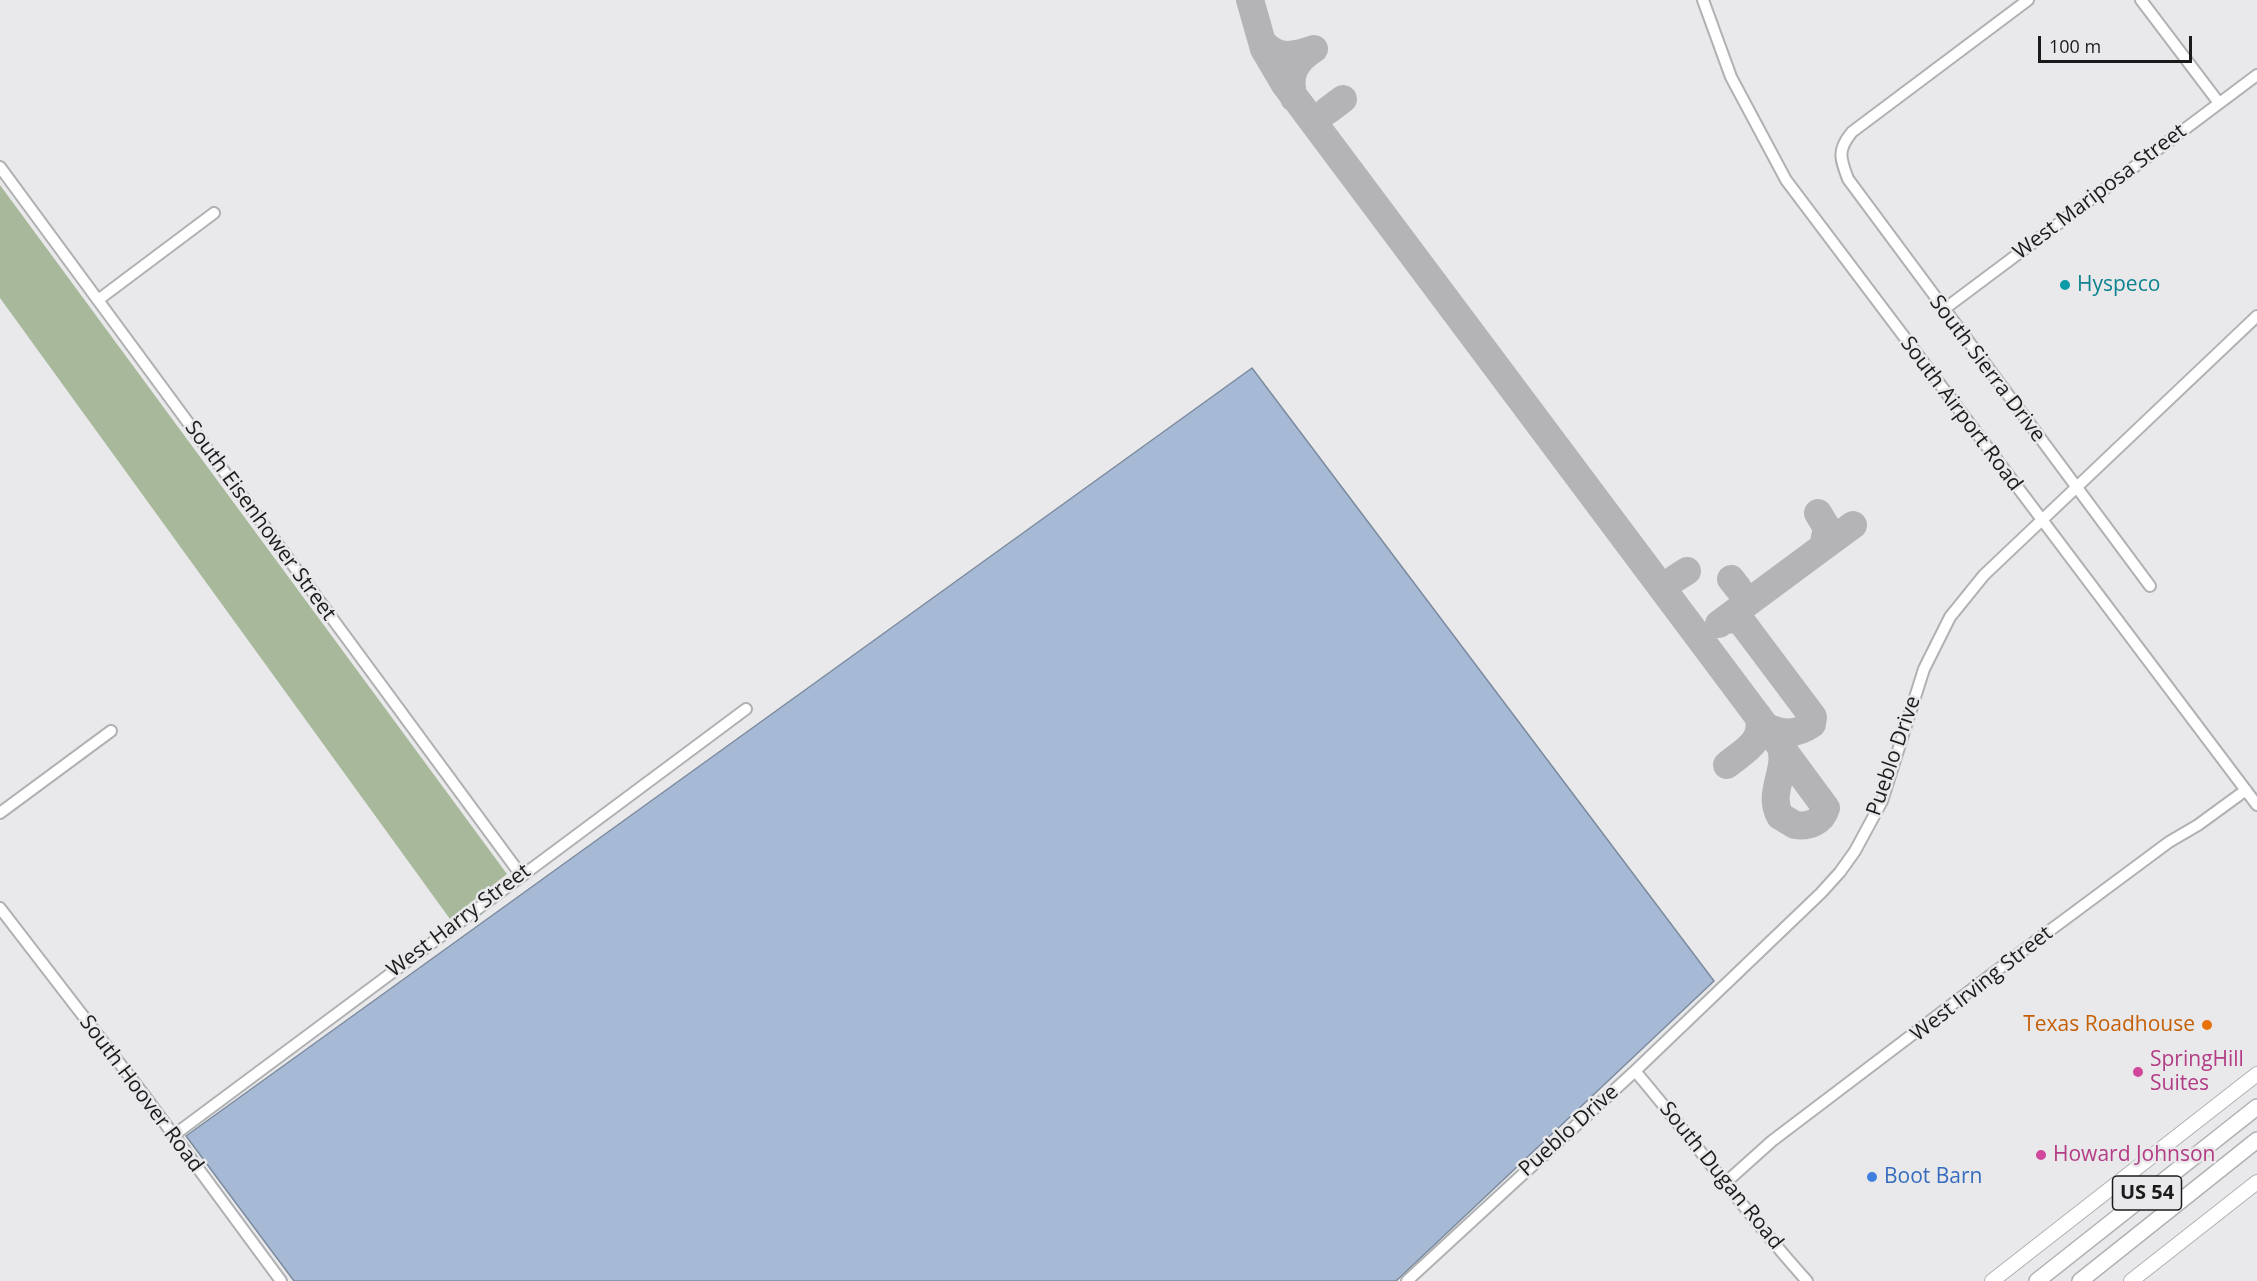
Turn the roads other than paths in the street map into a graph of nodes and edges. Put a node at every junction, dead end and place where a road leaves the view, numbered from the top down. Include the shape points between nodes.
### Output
1 (1703, 0) edge
2 (2028, 0) edge
3 (2141, 0) edge
4 (2257, 75) edge
5 (2219, 103) junction
6 (0, 167) edge
7 (214, 213) dead end
8 (98, 300) junction
9 (1943, 310) junction
10 (2257, 316) edge
11 (2076, 487) junction
12 (2042, 522) junction
13 (2150, 586) dead end
14 (746, 709) dead end
15 (111, 731) dead end
16 (2246, 790) junction
17 (2257, 805) edge
18 (0, 813) edge
19 (521, 875) junction
20 (0, 908) edge
21 (1635, 1071) junction
22 (2257, 1074) edge
23 (2257, 1107) edge
24 (174, 1135) junction
25 (2257, 1140) edge
26 (2257, 1182) edge
27 (1724, 1184) junction
28 (281, 1281) edge
29 (1407, 1281) edge
30 (1807, 1281) edge
31 (1992, 1281) edge
32 (2037, 1281) edge
33 (2080, 1281) edge
34 (2131, 1281) edge

1 - 12 street, South Airport Road via 1731,77 1786,180
2 - 9 street, South Sierra Drive via 1842,144 1841,162 1848,179
3 - 5 street
4 - 5 street, West Mariposa Street
5 - 9 street, West Mariposa Street
6 - 8 street, South Eisenhower Street
7 - 8 street
8 - 19 street, South Eisenhower Street
9 - 11 street, South Sierra Drive
10 - 11 street, Pueblo Drive
11 - 12 street, Pueblo Drive
11 - 13 street, South Sierra Drive
12 - 16 street, South Airport Road
12 - 21 street, Pueblo Drive via 1984,575 1950,617 1924,669 1882,801 1855,851 1821,893
14 - 19 street, West Harry Street
15 - 18 street
16 - 17 street, South Airport Road
16 - 27 street, West Irving Street via 2033,943 1772,1142
19 - 24 street, West Harry Street
20 - 24 street, South Hoover Road
21 - 27 street, South Dugan Road via 1677,1119
21 - 29 street, Pueblo Drive
22 - 31 main road
23 - 32 highway, US 54
24 - 28 street, South Hoover Road
25 - 33 highway, US 54
26 - 34 main road
27 - 30 street, South Dugan Road

